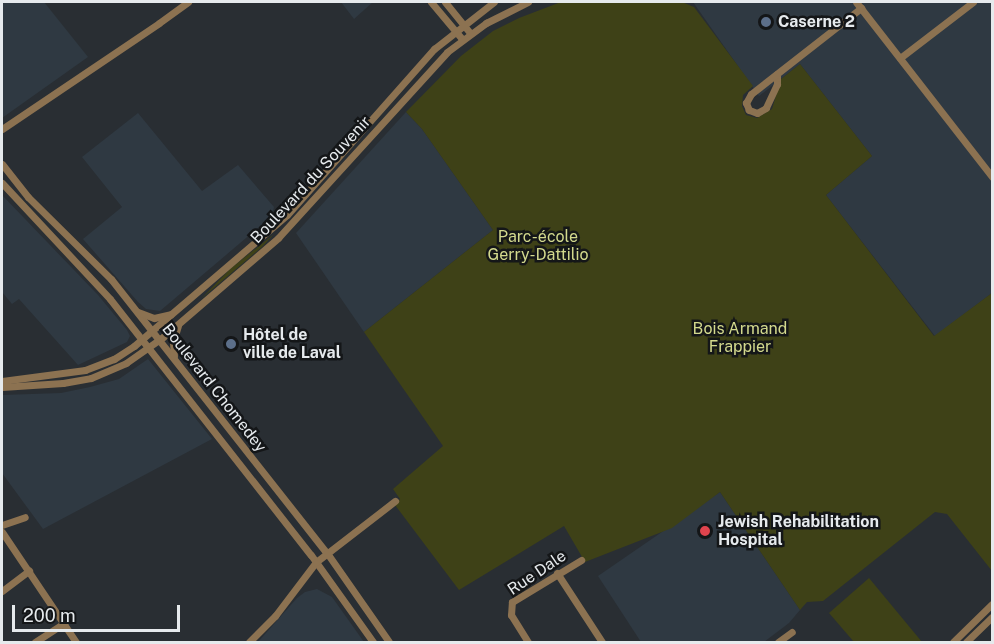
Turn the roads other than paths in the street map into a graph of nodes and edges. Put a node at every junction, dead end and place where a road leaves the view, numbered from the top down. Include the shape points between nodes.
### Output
1 (188, 2) edge
2 (431, 2) edge
3 (445, 2) edge
4 (494, 2) edge
5 (528, 2) edge
6 (973, 2) edge
7 (859, 5) edge
8 (463, 24) junction
9 (455, 30) junction
10 (470, 33) junction
11 (462, 39) junction
12 (900, 58) junction
13 (777, 74) junction
14 (2, 129) edge
15 (2, 164) edge
16 (993, 177) edge
17 (2, 183) edge
18 (138, 312) junction
19 (176, 312) junction
20 (179, 323) junction
21 (153, 332) junction
22 (143, 339) junction
23 (160, 340) junction
24 (149, 347) junction
25 (175, 359) junction
26 (2, 381) edge
27 (2, 387) edge
28 (395, 501) dead end
29 (25, 517) dead end
30 (2, 525) edge
31 (2, 532) edge
32 (327, 553) junction
33 (581, 560) dead end
34 (316, 561) junction
35 (29, 571) junction
36 (557, 573) junction
37 (2, 591) edge
38 (993, 604) edge
39 (993, 617) edge
40 (64, 623) junction
41 (792, 633) dead end
42 (35, 642) edge
43 (76, 642) edge
44 (249, 642) edge
45 (373, 642) edge
46 (389, 642) edge
47 (528, 642) edge
48 (602, 642) edge
49 (778, 642) edge
50 (953, 642) edge
51 (966, 642) edge

1 - 14 street
2 - 9 street
3 - 8 street
4 - 8 street, Boulevard du Souvenir
5 - 10 street, Boulevard du Souvenir
6 - 12 street
7 - 12 street
7 - 13 street
8 - 9 street, Boulevard du Souvenir
8 - 10 street
9 - 11 street
9 - 19 street, Boulevard du Souvenir via 290,212
10 - 11 street, Boulevard du Souvenir
11 - 20 street, Boulevard du Souvenir via 429,70 278,238
12 - 16 street
13 - 13 street via 749,96 749,110 757,113 766,108 777,84
15 - 18 street, Boulevard Chomedey via 34,203 105,271
17 - 22 street, Boulevard Chomedey via 93,278
18 - 19 street via 154,318
18 - 21 street, Boulevard Chomedey
19 - 21 street, Boulevard du Souvenir
20 - 23 street, Boulevard du Souvenir
20 - 25 street via 173,342
21 - 22 street, Boulevard du Souvenir
21 - 23 street, Boulevard Chomedey
22 - 24 street, Boulevard Chomedey
22 - 26 street, Boulevard du Souvenir via 119,356 90,368
23 - 24 street, Boulevard du Souvenir
23 - 25 street, Boulevard Chomedey
24 - 27 street, Boulevard du Souvenir via 126,363 91,378
24 - 34 street, Boulevard Chomedey
25 - 32 street, Boulevard Chomedey
28 - 32 street
29 - 30 street
31 - 35 street
32 - 34 street
32 - 46 street, Boulevard Chomedey
33 - 36 street, Rue Dale
34 - 44 street via 275,616
34 - 45 street, Boulevard Chomedey
35 - 37 street
35 - 40 street
36 - 47 street, Rue Dale via 512,602 511,615
36 - 48 street
38 - 50 street
39 - 51 street
40 - 42 street
40 - 43 street
41 - 49 street

